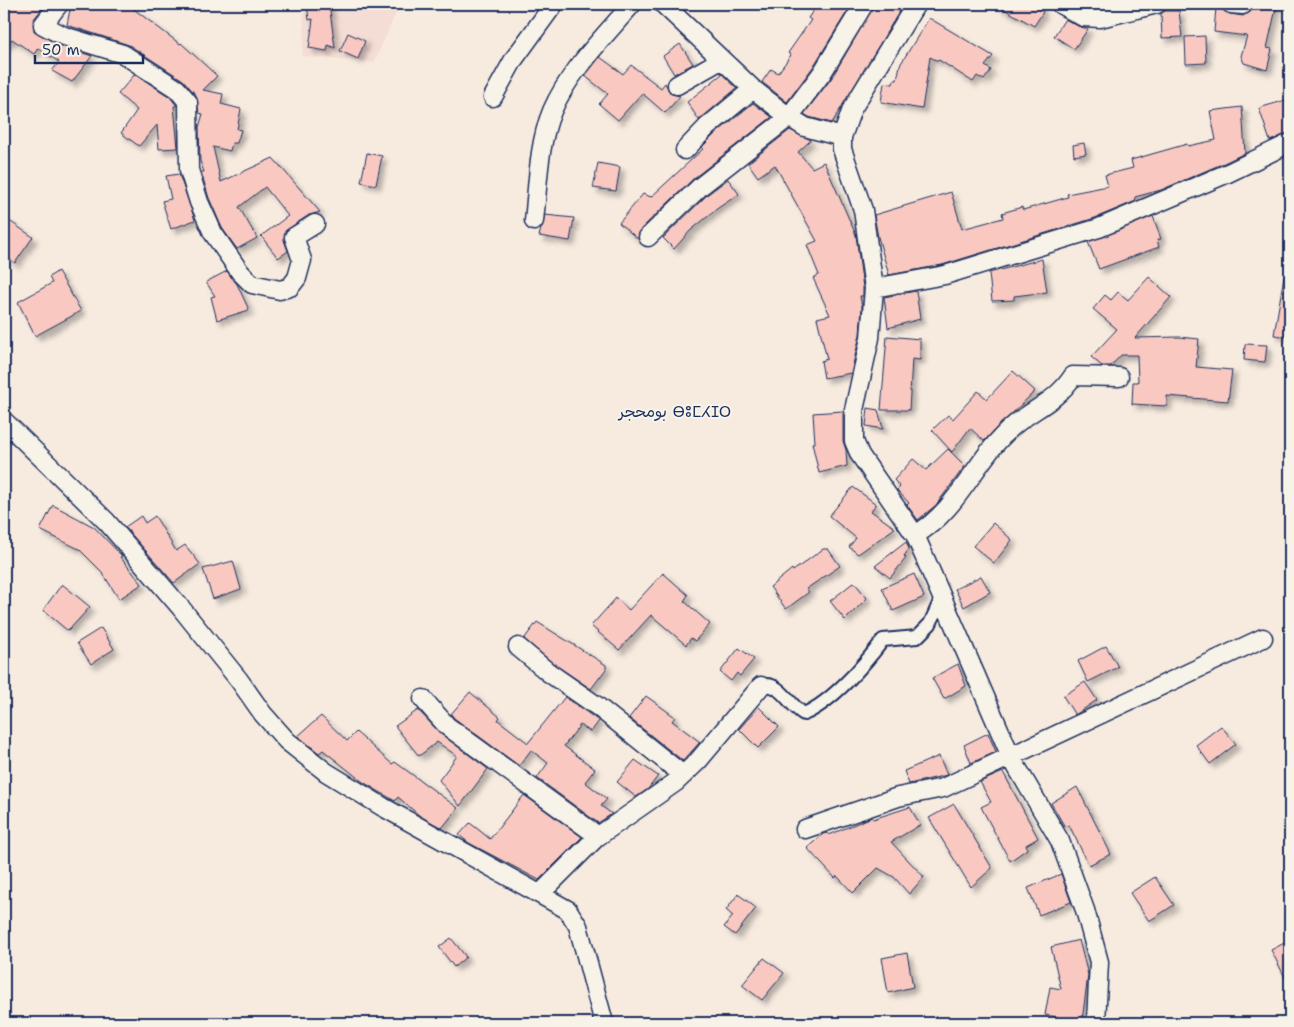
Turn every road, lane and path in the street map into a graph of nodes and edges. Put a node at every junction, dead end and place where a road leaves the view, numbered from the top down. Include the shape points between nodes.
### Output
1 (58, 4) edge
2 (554, 4) edge
3 (632, 4) edge
4 (663, 4) edge
5 (864, 4) edge
6 (916, 4) edge
7 (1060, 4) edge
8 (1157, 4) edge
9 (722, 60) junction
10 (677, 85) dead end
11 (753, 90) junction
12 (493, 97) dead end
13 (788, 116) junction
14 (842, 137) junction
15 (1290, 143) edge
16 (685, 150) dead end
17 (534, 221) dead end
18 (316, 224) dead end
19 (648, 237) dead end
20 (874, 288) junction
21 (1119, 377) dead end
22 (4, 421) edge
23 (915, 535) junction
24 (942, 597) junction
25 (1263, 638) dead end
26 (518, 647) dead end
27 (761, 686) joint
28 (423, 699) dead end
29 (1010, 756) junction
30 (683, 775) junction
31 (805, 829) dead end
32 (598, 836) junction
33 (540, 893) junction
34 (604, 1023) edge
35 (1096, 1023) edge

1 - 18 street via 43,25 64,36 123,54 177,89 188,102 189,170 198,202 213,233 252,284 280,290 290,287 297,278 302,260 294,237
2 - 12 street via 514,59
3 - 17 street via 577,72 552,112 543,142
4 - 9 street
5 - 13 street via 822,73
6 - 14 street via 852,109
7 - 8 street via 1083,17 1100,18
9 - 10 street
9 - 11 street
11 - 13 street
11 - 16 street via 707,127
13 - 14 street via 805,127
13 - 19 street via 701,186
14 - 20 street via 842,149 863,210
15 - 20 street via 1099,228 945,275
20 - 23 street via 870,338 854,410 854,441 860,455
21 - 23 street via 1073,376 1053,400 1011,428 948,507
22 - 33 street via 107,522 181,608 287,741 326,772 383,807
23 - 24 street
24 - 27 street via 930,624 917,637 883,640 814,710 804,714 796,710 775,686
24 - 29 street
25 - 29 street
26 - 30 street
27 - 30 street
28 - 32 street via 447,726
29 - 31 street via 944,788 898,797
29 - 35 street via 1060,842 1085,910 1099,962
30 - 32 street
32 - 33 street
33 - 34 street via 568,910 578,926

